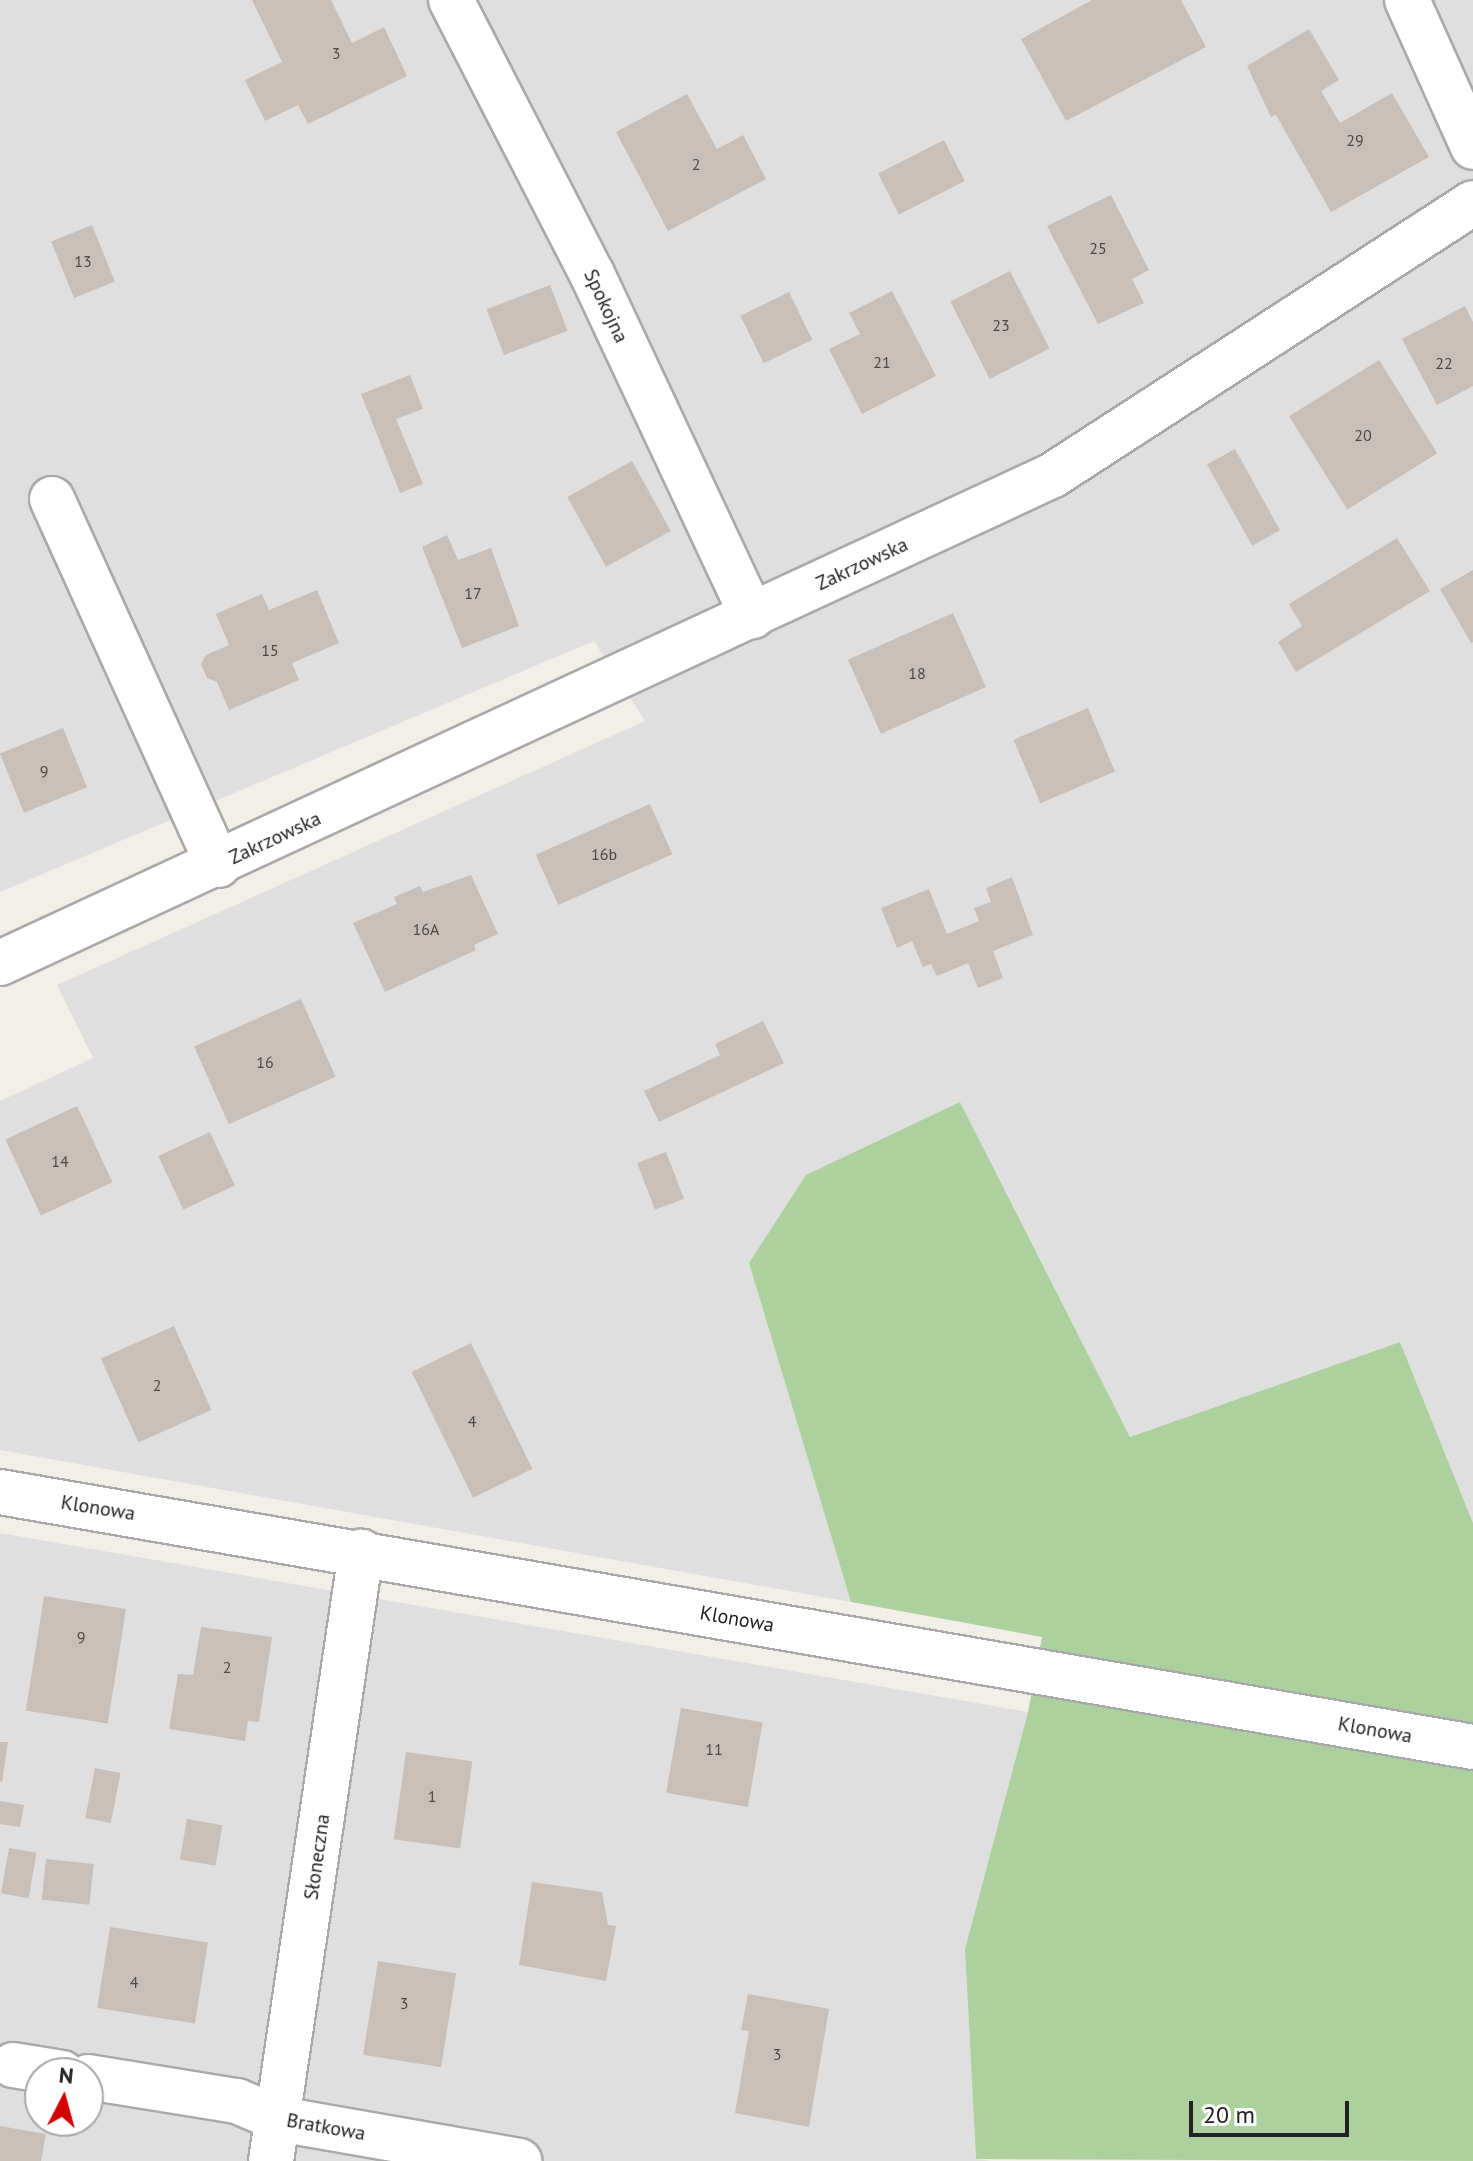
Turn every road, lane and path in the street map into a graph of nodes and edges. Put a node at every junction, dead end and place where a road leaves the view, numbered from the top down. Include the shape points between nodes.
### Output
1 (451, 0) edge
2 (1407, 0) edge
3 (1473, 147) edge
4 (1473, 203) edge
5 (52, 499) dead end
6 (752, 616) junction
7 (218, 865) junction
8 (0, 963) edge
9 (0, 1492) edge
10 (361, 1552) junction
11 (1473, 1747) edge
12 (13, 2065) dead end
13 (24, 2067) edge
14 (104, 2080) edge
15 (275, 2140) edge
16 (519, 2161) edge

1 - 6 street, Spokojna via 592,274
2 - 3 street
4 - 6 street, Zakrzowska via 1053,475
5 - 7 street, Zakrzowska
6 - 7 street, Zakrzowska
7 - 8 street, Zakrzowska
9 - 10 street, Klonowa
10 - 11 street, Klonowa
10 - 15 street, Słoneczna
12 - 13 street
14 - 15 street, Bratkowa via 237,2101
15 - 16 street, Bratkowa

